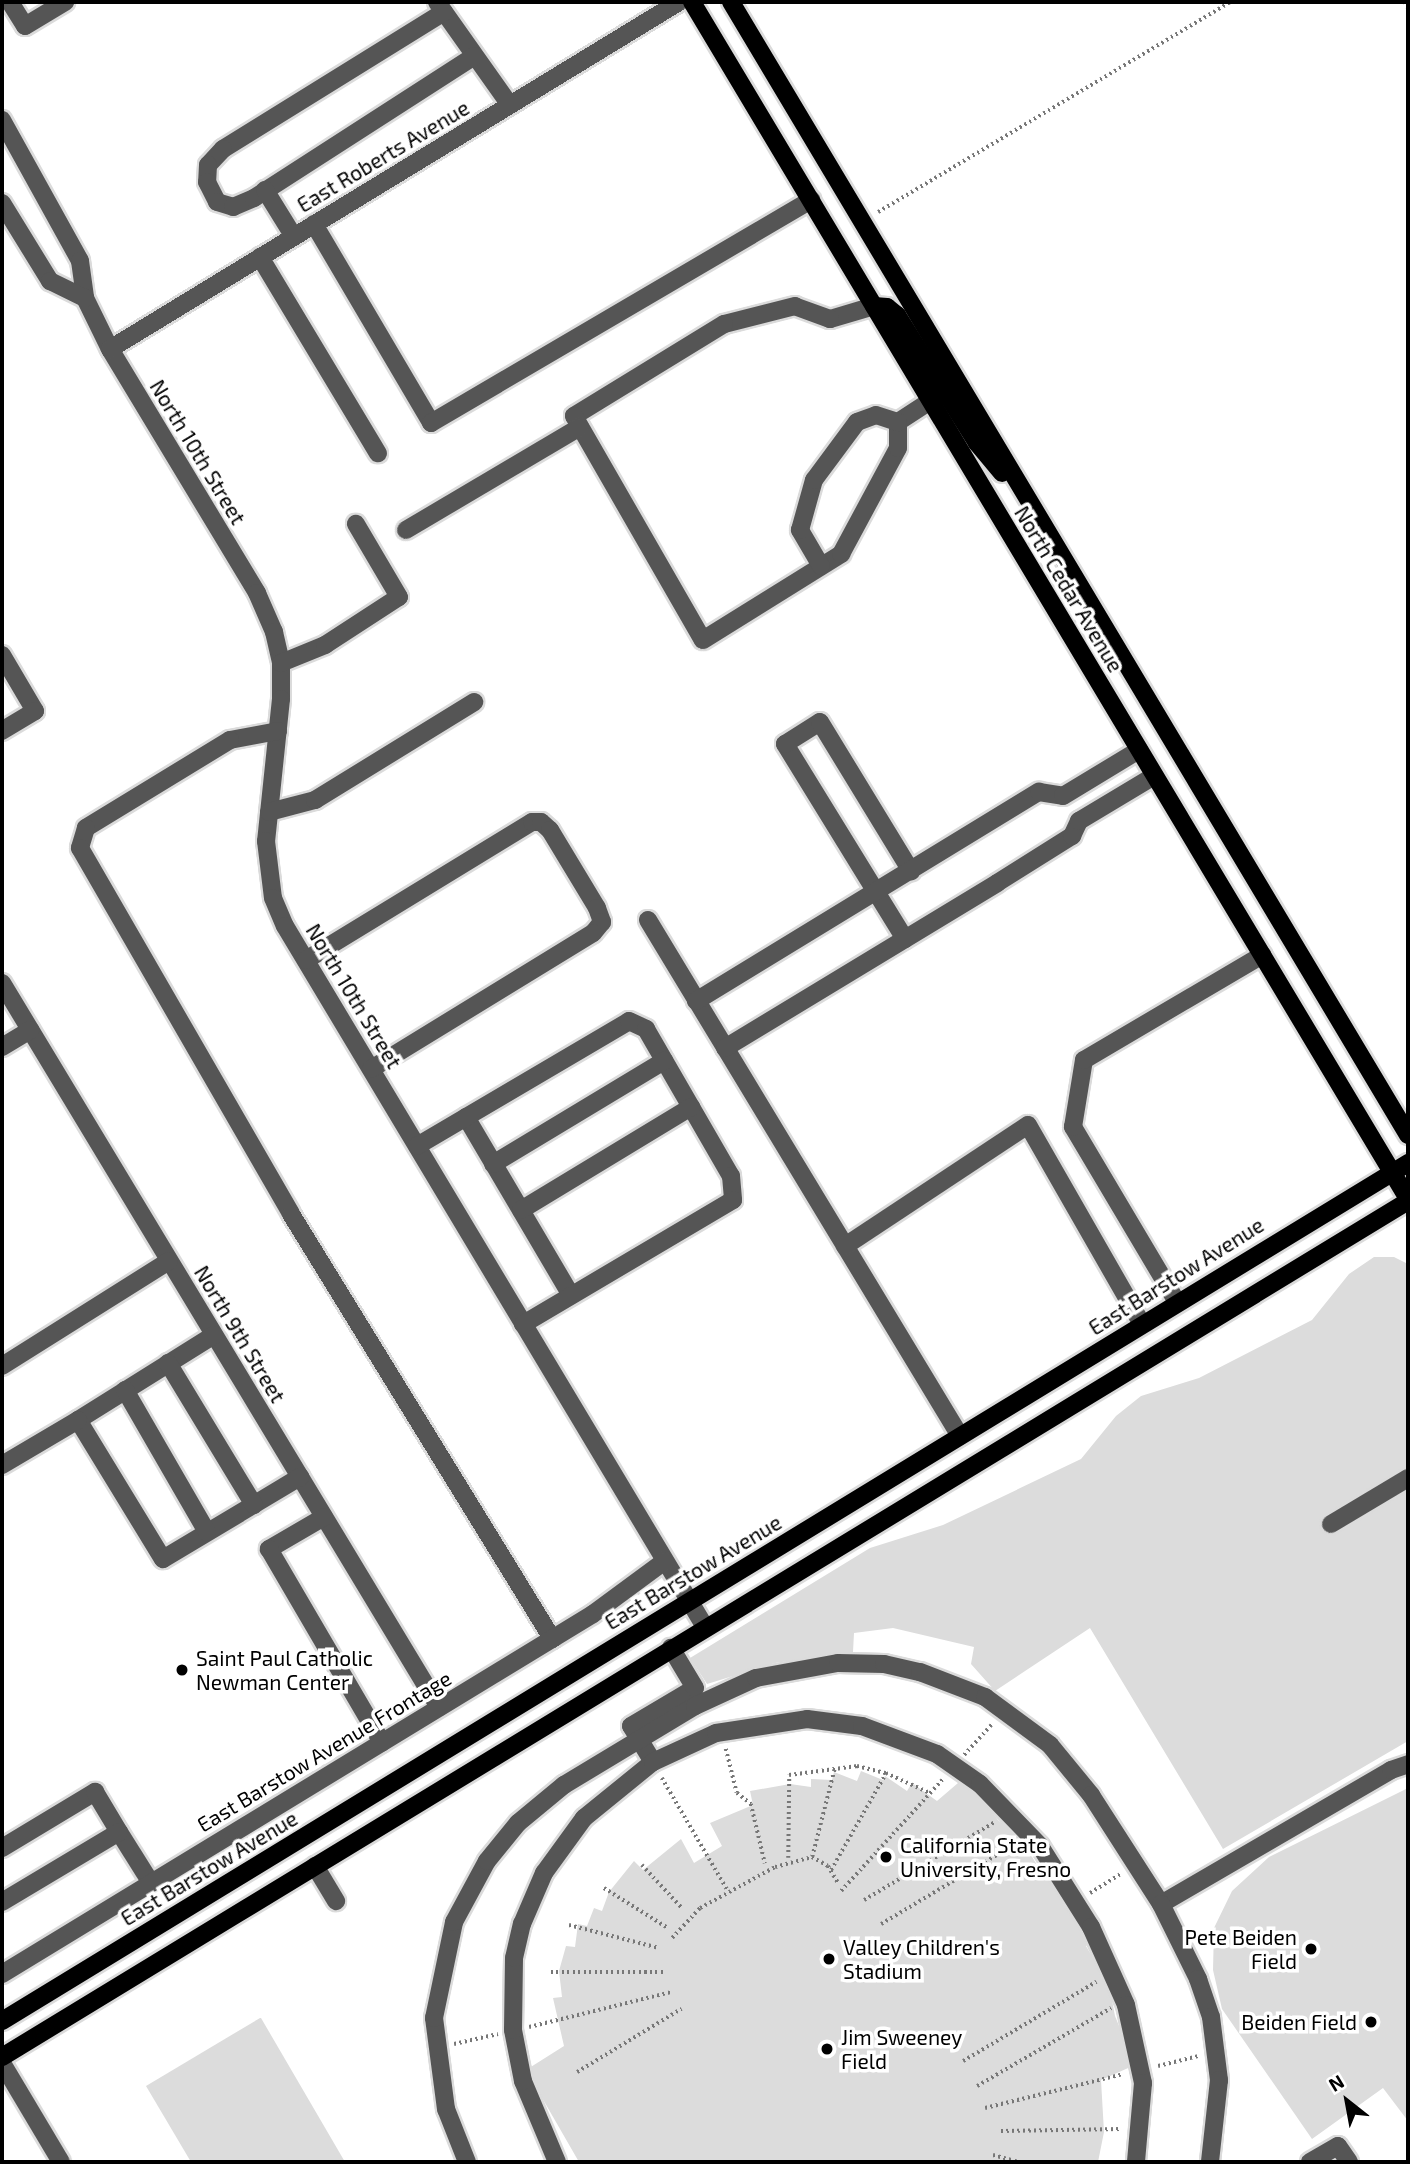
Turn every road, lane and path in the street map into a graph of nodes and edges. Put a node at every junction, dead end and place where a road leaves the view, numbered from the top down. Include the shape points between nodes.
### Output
1 (10, 2) edge
2 (65, 2) edge
3 (679, 2) edge
4 (692, 2) edge
5 (731, 2) edge
6 (1230, 2) edge
7 (1405, 2) edge
8 (440, 7) edge
9 (1408, 8) edge
10 (474, 56) junction
11 (510, 105) junction
12 (2, 120) edge
13 (265, 190) junction
14 (811, 200) junction
15 (2, 203) edge
16 (861, 222) junction
17 (314, 224) junction
18 (293, 237) junction
19 (260, 257) junction
20 (85, 298) junction
21 (874, 306) junction
22 (110, 349) junction
23 (930, 401) junction
24 (898, 422) junction
25 (580, 427) junction
26 (378, 453) dead end
27 (1034, 510) junction
28 (356, 524) dead end
29 (406, 530) dead end
30 (821, 566) junction
31 (2, 655) edge
32 (281, 663) junction
33 (474, 702) dead end
34 (278, 731) junction
35 (2, 732) edge
36 (1139, 750) junction
37 (1154, 776) junction
38 (1063, 796) junction
39 (269, 812) junction
40 (1079, 821) junction
41 (911, 871) junction
42 (876, 892) junction
43 (648, 920) dead end
44 (905, 939) junction
45 (1262, 955) junction
46 (306, 960) junction
47 (2, 984) edge
48 (696, 1001) junction
49 (30, 1030) junction
50 (2, 1047) edge
51 (725, 1048) junction
52 (664, 1061) junction
53 (370, 1069) junction
54 (691, 1107) junction
55 (466, 1117) junction
56 (1408, 1135) edge
57 (417, 1146) junction
58 (494, 1164) junction
59 (1400, 1167) edge
60 (1408, 1200) edge
61 (520, 1210) junction
62 (845, 1246) junction
63 (169, 1261) junction
64 (571, 1295) junction
65 (1177, 1302) junction
66 (523, 1324) junction
67 (1142, 1324) junction
68 (214, 1335) junction
69 (168, 1363) junction
70 (2, 1366) edge
71 (125, 1390) junction
72 (78, 1419) junction
73 (960, 1436) junction
74 (2, 1465) edge
75 (300, 1477) junction
76 (1408, 1478) edge
77 (254, 1505) junction
78 (324, 1517) junction
79 (1331, 1524) dead end
80 (207, 1532) junction
81 (665, 1561) junction
82 (689, 1601) junction
83 (705, 1627) junction
84 (552, 1639) junction
85 (671, 1648) junction
86 (439, 1707) junction
87 (1005, 1709) junction
88 (721, 1732) junction
89 (638, 1739) junction
90 (382, 1742) junction
91 (653, 1762) junction
92 (1408, 1764) edge
93 (955, 1765) junction
94 (835, 1767) junction
95 (886, 1773) junction
96 (1010, 1812) junction
97 (119, 1832) junction
98 (1031, 1835) junction
99 (2, 1848) edge
100 (812, 1857) junction
101 (788, 1858) dead end
102 (765, 1863) dead end
103 (642, 1865) dead end
104 (1136, 1865) junction
105 (315, 1866) junction
106 (831, 1870) junction
107 (151, 1883) junction
108 (839, 1884) dead end
109 (604, 1888) dead end
110 (729, 1891) junction
111 (841, 1891) dead end
112 (864, 1900) dead end
113 (336, 1901) dead end
114 (2, 1902) edge
115 (1076, 1902) junction
116 (1161, 1904) junction
117 (684, 1909) dead end
118 (881, 1924) dead end
119 (569, 1925) dead end
120 (667, 1928) dead end
121 (673, 1938) dead end
122 (659, 1948) dead end
123 (551, 1972) dead end
124 (663, 1972) dead end
125 (1113, 1972) junction
126 (2, 1974) edge
127 (672, 1992) dead end
128 (1124, 2000) junction
129 (681, 2009) dead end
130 (2, 2021) edge
131 (513, 2031) junction
132 (435, 2049) junction
133 (1219, 2051) junction
134 (2, 2057) edge
135 (963, 2062) dead end
136 (2, 2063) edge
137 (1142, 2070) junction
138 (577, 2072) dead end
139 (977, 2086) dead end
140 (985, 2108) dead end
141 (1141, 2128) junction
142 (1001, 2131) dead end
143 (993, 2155) dead end
144 (61, 2162) edge
145 (467, 2162) edge
146 (557, 2162) edge
147 (1020, 2162) edge
148 (1136, 2162) edge
149 (1210, 2162) edge
150 (1310, 2162) edge
151 (1349, 2162) edge

1 - 2 street via 25,26
3 - 11 street, East Roberts Avenue
4 - 14 main road, North Cedar Avenue
5 - 16 main road, North Cedar Avenue
6 - 16 path
7 - 9 path
8 - 10 street
8 - 13 street via 223,149 208,165 208,182 217,202 233,207
10 - 11 street
10 - 13 street
11 - 17 street, East Roberts Avenue
12 - 20 street, North 10th Street via 80,261
13 - 18 street
14 - 17 street via 431,423
14 - 21 main road, North Cedar Avenue
15 - 20 street via 50,281
16 - 27 main road, North Cedar Avenue
17 - 18 street, East Roberts Avenue
18 - 19 street, East Roberts Avenue
19 - 22 street, East Roberts Avenue
19 - 26 street
20 - 22 street, North 10th Street
21 - 23 main road, North Cedar Avenue
21 - 25 street via 830,319 795,306 724,324 574,416
21 - 27 main road via 887,307 897,315 976,443
22 - 32 street, North 10th Street via 257,593
23 - 24 street
23 - 36 main road, North Cedar Avenue
24 - 30 street via 898,448 841,554
24 - 30 street via 876,415 857,422 814,480 800,530
25 - 29 street
25 - 30 street via 703,640
27 - 56 main road, North Cedar Avenue
28 - 32 street via 399,597 325,645
31 - 35 street via 35,711
32 - 34 street, North 10th Street
33 - 39 street via 315,800
34 - 39 street, North 10th Street
34 - 84 street via 230,740 86,828 80,848 291,1214
36 - 37 main road, North Cedar Avenue
36 - 38 street
37 - 40 street
37 - 45 main road, North Cedar Avenue
38 - 40 street
38 - 41 street via 1039,792
39 - 46 street, North 10th Street via 266,841 273,898
40 - 44 street via 1072,836
41 - 42 street
41 - 42 street via 820,722 785,744
42 - 44 street
42 - 48 street
43 - 48 street
44 - 51 street
45 - 59 main road, North Cedar Avenue
45 - 65 street via 1084,1060 1073,1127
46 - 53 street, North 10th Street
46 - 53 street via 532,822 541,822 550,830 591,897 602,922 593,933
47 - 49 street, North 9th Street
48 - 51 street
49 - 50 street
49 - 63 street, North 9th Street
51 - 62 street
52 - 54 street
52 - 55 street via 646,1029 629,1021
52 - 58 street
53 - 57 street, North 10th Street
54 - 61 street
54 - 64 street via 731,1176 733,1200
55 - 57 street
55 - 58 street
57 - 66 street, North 10th Street
58 - 61 street
59 - 60 main road, North Cedar Avenue
59 - 65 main road, East Barstow Avenue
60 - 83 main road
61 - 64 street
62 - 67 street via 1028,1125
62 - 73 street
63 - 68 street, North 9th Street
63 - 70 street
64 - 66 street
65 - 67 main road, East Barstow Avenue
66 - 81 street, North 10th Street
67 - 73 main road, East Barstow Avenue
68 - 69 street
68 - 75 street, North 9th Street
69 - 71 street
69 - 77 street
71 - 72 street
71 - 80 street
72 - 74 street
72 - 80 street via 163,1559
73 - 82 main road, East Barstow Avenue
75 - 77 street
75 - 78 street, North 9th Street
76 - 79 street
77 - 80 street
78 - 86 street, North 9th Street
78 - 90 street via 269,1549
81 - 82 street, North 10th Street
81 - 84 street, East Barstow Avenue Frontage
82 - 83 street, North 10th Street
82 - 130 main road, East Barstow Avenue
83 - 85 main road
84 - 86 street, East Barstow Avenue Frontage
85 - 89 street via 695,1688 631,1726
85 - 105 main road
86 - 90 street, East Barstow Avenue Frontage
87 - 89 street via 961,1686 920,1672 884,1664 838,1662 756,1678 720,1692
87 - 93 path
87 - 104 street via 1069,1766
88 - 91 street
88 - 93 street via 776,1720 835,1721 917,1744
88 - 102 path via 737,1793 751,1804
89 - 91 street
89 - 132 street via 564,1785 518,1823 467,1891 440,1975
90 - 107 street, East Barstow Avenue Frontage
91 - 110 path
91 - 131 street via 584,1818 544,1873 522,1924 514,1958
92 - 116 street
93 - 96 street
94 - 95 path
94 - 100 path
94 - 101 path via 789,1775
95 - 106 path
95 - 111 path via 930,1793
96 - 98 street
96 - 112 path
97 - 99 street via 94,1792
97 - 107 street
97 - 114 street
98 - 115 street
98 - 118 path
100 - 106 path
100 - 110 path via 758,1874
103 - 117 path
104 - 115 path
104 - 116 street
105 - 113 street
105 - 134 main road
106 - 108 path
107 - 126 street, East Barstow Avenue Frontage
109 - 120 path
110 - 121 path via 700,1908
115 - 125 street
116 - 133 street via 1198,1979
119 - 122 path
123 - 124 path
125 - 128 street
125 - 135 path
127 - 131 path
128 - 137 street
128 - 139 path
129 - 138 path
131 - 132 path
131 - 146 street via 523,2081
132 - 145 street via 446,2109
133 - 137 path
133 - 149 street via 1219,2111
136 - 144 street
137 - 140 path
137 - 141 street
141 - 142 path
141 - 148 street
143 - 147 path
150 - 151 street via 1338,2146

